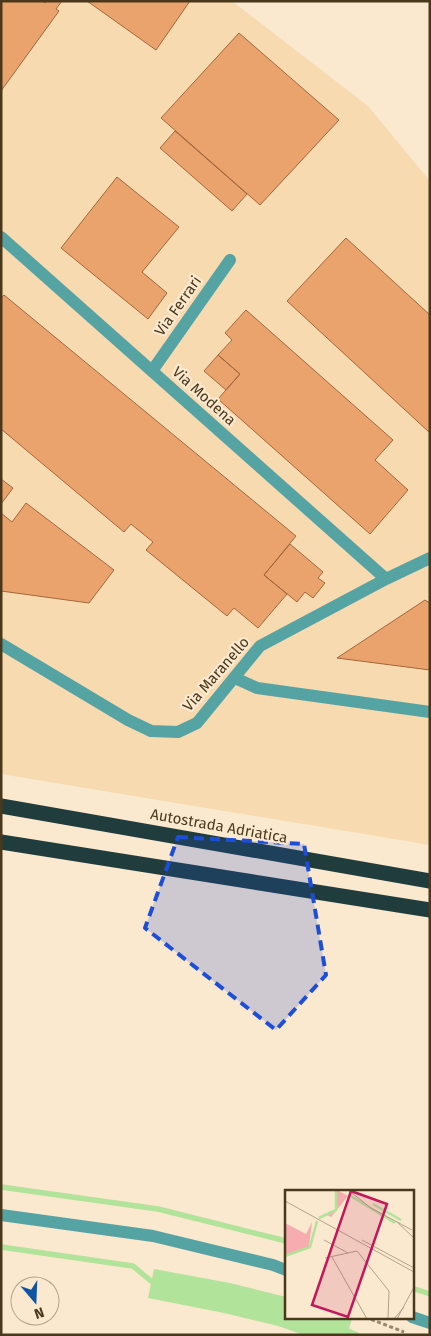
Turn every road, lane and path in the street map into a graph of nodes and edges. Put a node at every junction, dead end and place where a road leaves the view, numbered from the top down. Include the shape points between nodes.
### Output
1 (1, 237) edge
2 (230, 260) dead end
3 (152, 371) junction
4 (430, 558) edge
5 (386, 579) junction
6 (1, 644) edge
7 (235, 678) junction
8 (430, 712) edge
9 (1, 806) edge
10 (1, 842) edge
11 (430, 881) edge
12 (430, 910) edge
13 (1, 1214) edge
14 (285, 1270) edge
15 (367, 1318) edge
16 (412, 1335) edge

1 - 3 street, Via Modena
2 - 3 street, Via Ferrari
3 - 5 street, Via Modena
4 - 5 street, Via Maranello
5 - 7 street, Via Maranello via 260,646
6 - 7 street, Via Maranello via 128,720 151,730 178,732 198,723
7 - 8 street via 257,688
9 - 11 highway, Autostrada Adriatica
10 - 12 highway
13 - 14 street via 153,1236
15 - 16 path

